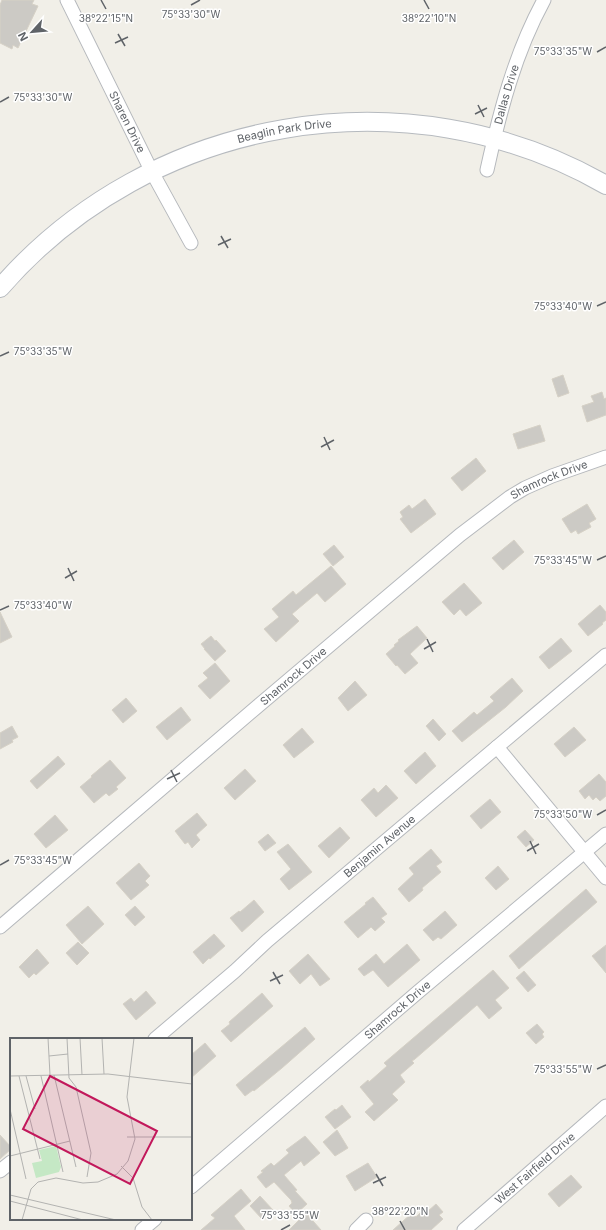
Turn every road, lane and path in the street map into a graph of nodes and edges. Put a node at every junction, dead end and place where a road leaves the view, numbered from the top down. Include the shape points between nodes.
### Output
1 (67, 0) edge
2 (544, 0) edge
3 (494, 139) junction
4 (487, 170) dead end
5 (152, 172) junction
6 (606, 185) edge
7 (191, 243) dead end
8 (0, 288) edge
9 (606, 457) edge
10 (606, 655) edge
11 (497, 747) junction
12 (606, 834) edge
13 (584, 853) junction
14 (606, 878) edge
15 (0, 927) edge
16 (156, 1038) edge
17 (606, 1106) edge
18 (10, 1163) edge
19 (0, 1171) edge
20 (192, 1187) edge
21 (153, 1220) edge
22 (366, 1220) dead end
23 (142, 1230) edge
24 (356, 1230) edge
25 (464, 1230) edge

1 - 5 street, Sharen Drive
2 - 3 street, Dallas Drive via 521,48
3 - 4 street, Dallas Drive
3 - 5 main road, Beaglin Park Drive via 461,131 406,124 315,124 238,139
3 - 6 main road, Beaglin Park Drive via 555,159
5 - 7 street, Sharen Drive
5 - 8 main road, Beaglin Park Drive via 70,223 31,256
9 - 15 street, Shamrock Drive via 525,488 460,535
10 - 11 street, Benjamin Avenue
11 - 13 street
11 - 16 street, Benjamin Avenue
12 - 13 street, Shamrock Drive
13 - 14 street
13 - 20 street, Shamrock Drive
17 - 25 street, West Fairfield Drive
18 - 19 street
21 - 23 street
22 - 24 street

